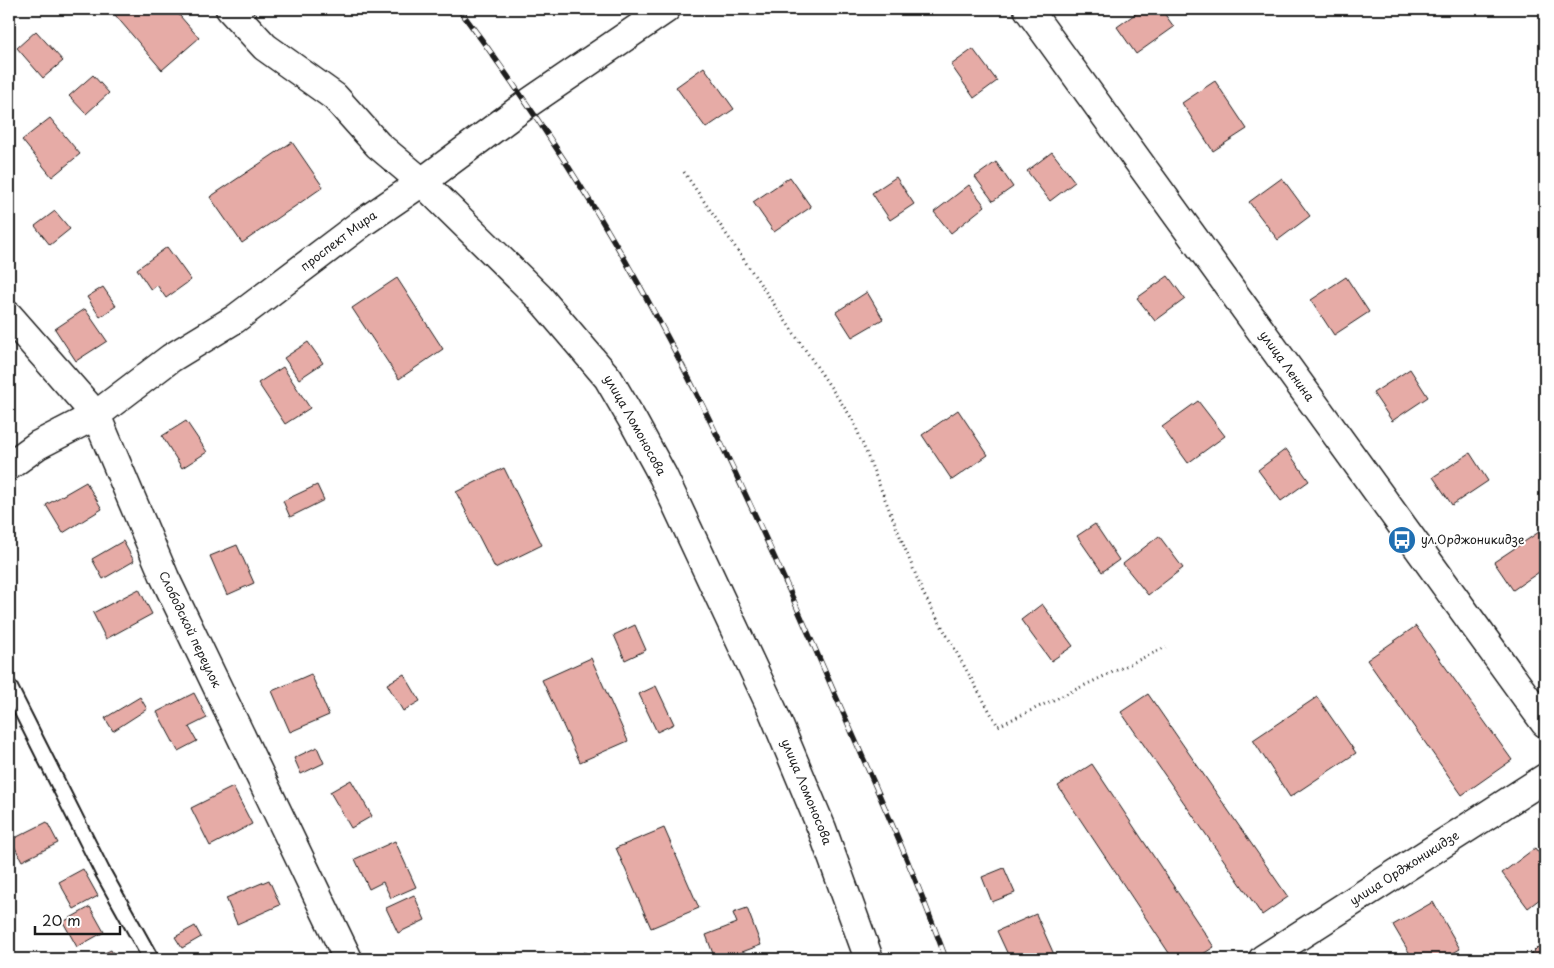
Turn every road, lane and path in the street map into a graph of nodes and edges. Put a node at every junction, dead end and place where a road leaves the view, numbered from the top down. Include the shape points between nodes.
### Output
1 (230, 9) edge
2 (666, 9) edge
3 (1028, 9) edge
4 (684, 172) dead end
5 (422, 182) junction
6 (9, 316) edge
7 (96, 415) junction
8 (9, 466) edge
9 (1166, 647) dead end
10 (9, 686) edge
11 (1545, 723) edge
12 (1545, 778) edge
13 (151, 959) edge
14 (348, 959) edge
15 (869, 959) edge
16 (1263, 959) edge

1 - 5 street, улица Ломоносова via 265,47 335,97 378,145
2 - 5 street, проспект Мира via 527,104
3 - 11 street, улица Ленина
4 - 9 path via 853,420 924,593 998,726
5 - 7 street, проспект Мира via 235,319 171,358
5 - 15 street, улица Ломоносова via 539,297 608,378 633,421 772,709 822,829
6 - 7 street, Слободской переулок
7 - 8 street, проспект Мира via 38,446
7 - 14 street, Слободской переулок via 164,578
10 - 13 lane via 102,871
12 - 16 street, улица Орджоникидзе

